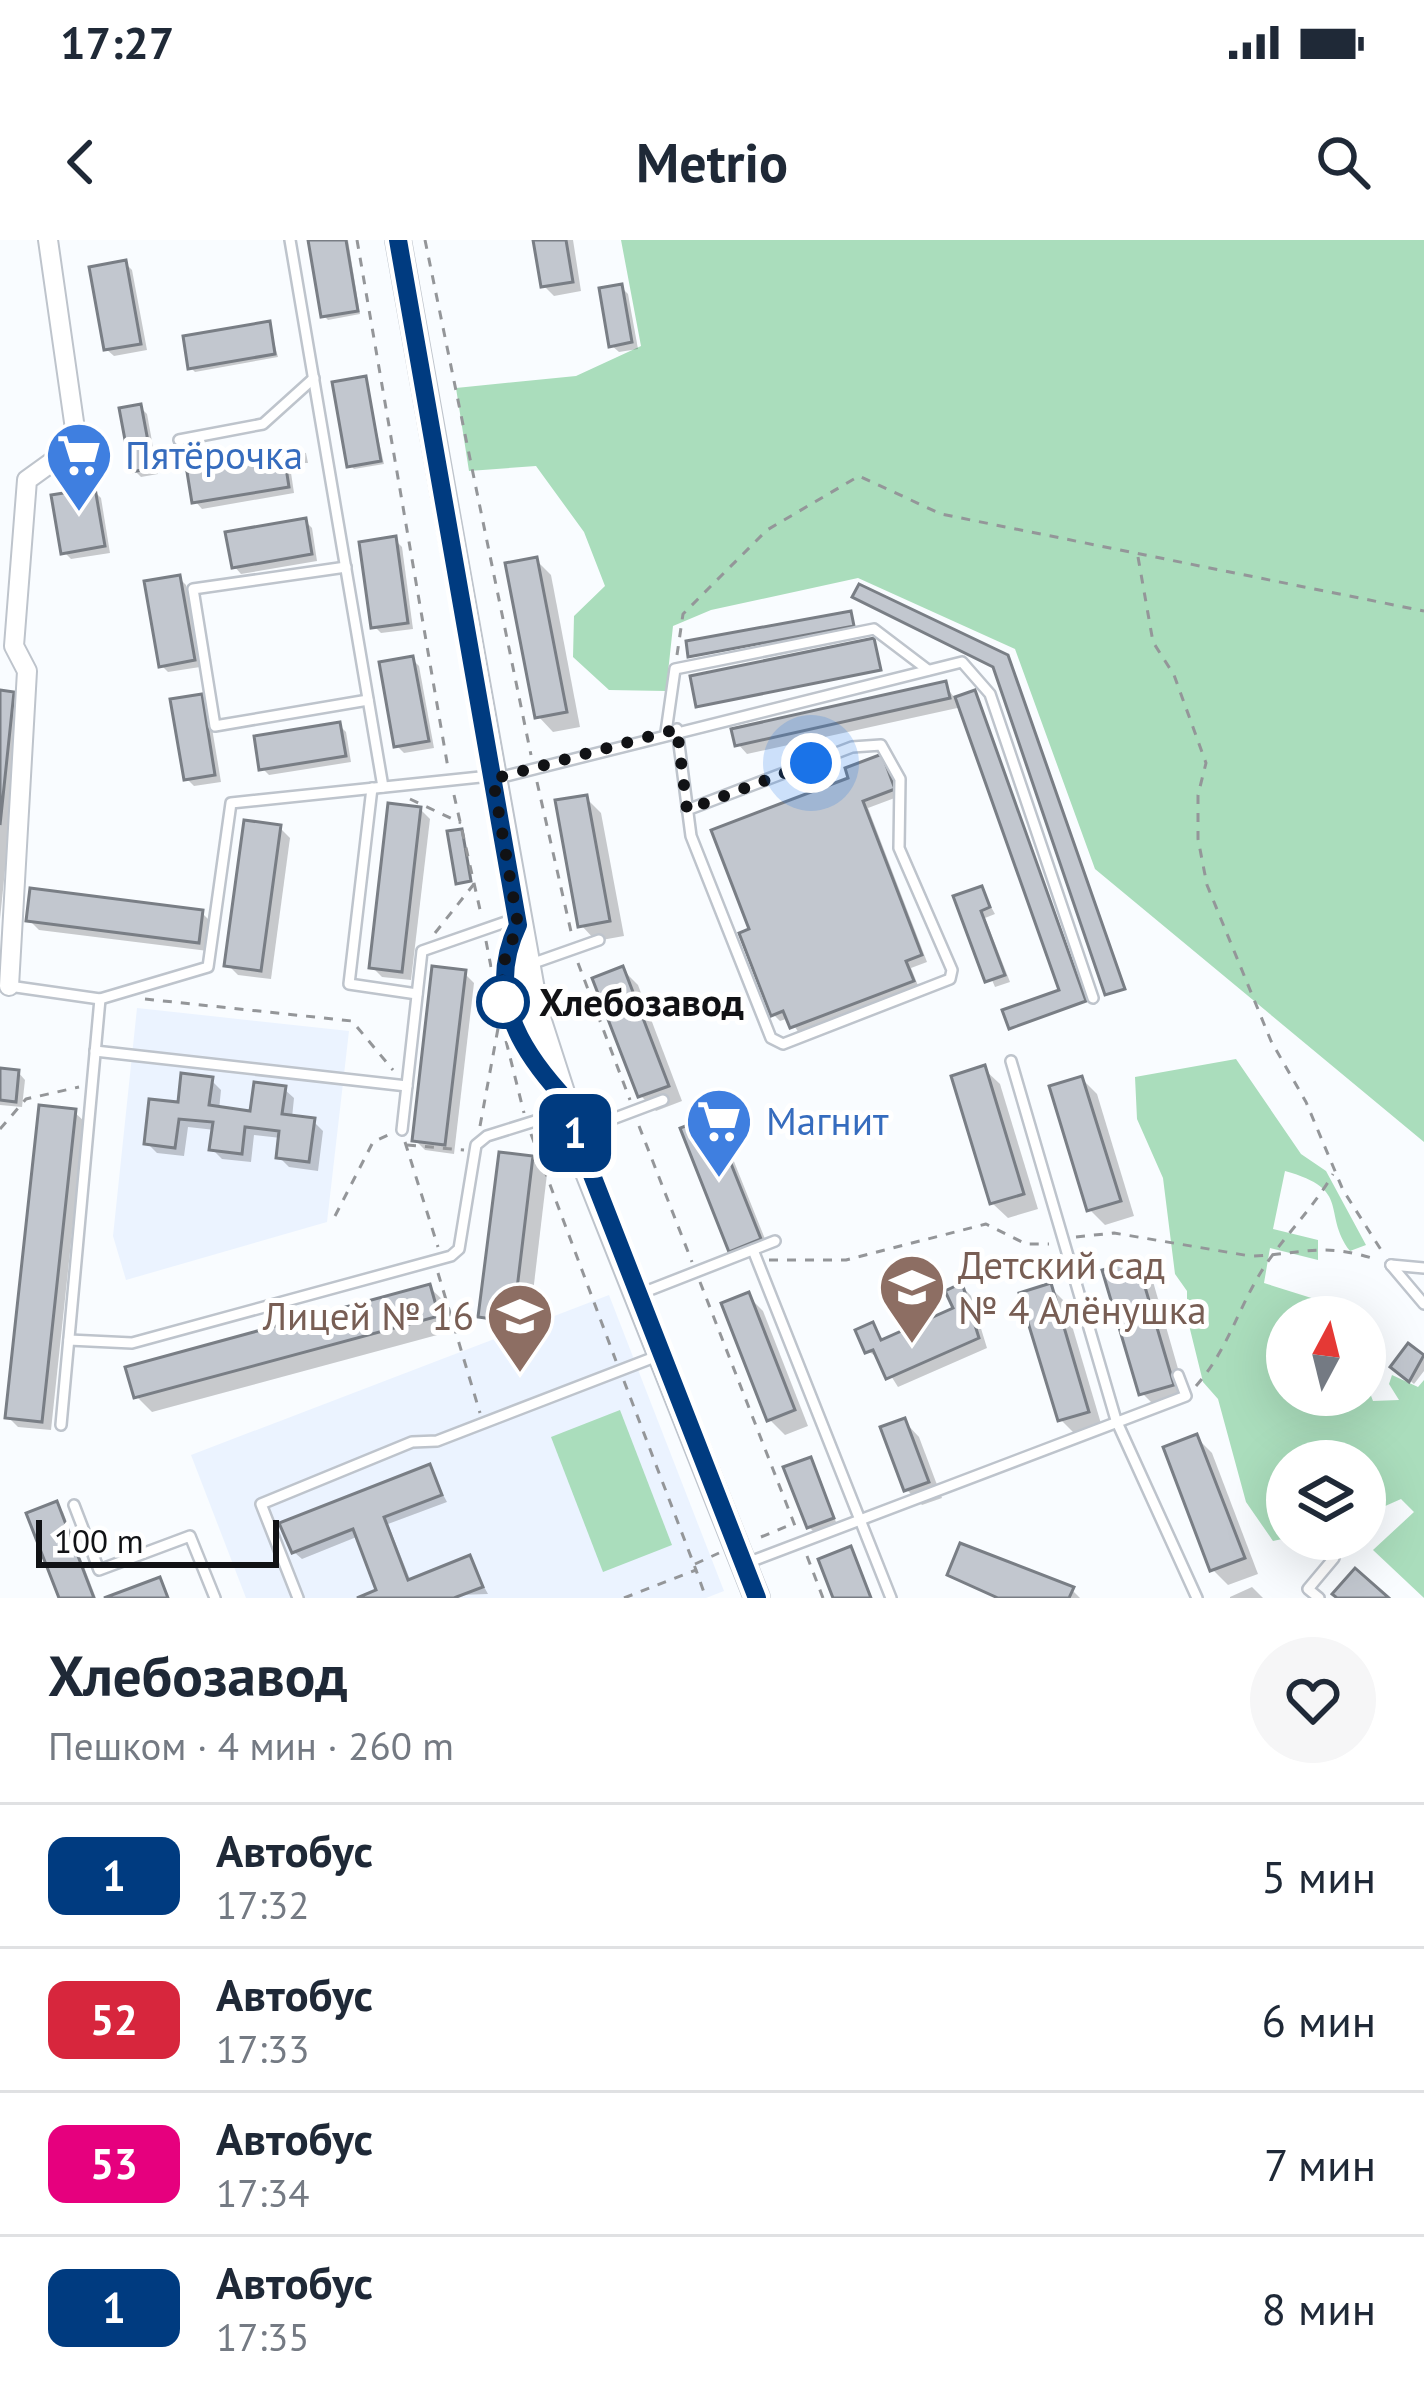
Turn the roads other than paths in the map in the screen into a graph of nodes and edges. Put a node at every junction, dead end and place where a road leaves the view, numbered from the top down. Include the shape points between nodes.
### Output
1 (48, 240) edge
2 (290, 240) edge
3 (398, 240) edge
4 (314, 378) junction
5 (178, 440) dead end
6 (346, 567) junction
7 (10, 570) edge
8 (928, 670) junction
9 (368, 700) junction
10 (671, 730) junction
11 (492, 777) junction
12 (378, 788) junction
13 (687, 810) junction
14 (518, 921) junction
15 (599, 940) dead end
16 (526, 966) junction
17 (9, 986) joint
18 (417, 994) junction
19 (1093, 998) dead end
20 (100, 999) junction
21 (95, 1051) junction
22 (1011, 1061) dead end
23 (406, 1086) junction
24 (663, 1100) dead end
25 (567, 1112) junction
26 (402, 1130) road end
27 (775, 1241) dead end
28 (753, 1250) junction
29 (1424, 1268) edge
30 (637, 1295) junction
31 (1424, 1304) edge
32 (69, 1340) junction
33 (660, 1355) junction
34 (1178, 1375) dead end
35 (1116, 1420) junction
36 (61, 1425) dead end
37 (74, 1505) dead end
38 (859, 1519) junction
39 (734, 1558) junction
40 (1332, 1560) edge
41 (215, 1598) edge
42 (298, 1598) edge
43 (757, 1598) edge
44 (891, 1598) edge
45 (1197, 1598) edge
46 (1319, 1598) edge

1 - 7 street via 75,429 70,449 27,480
2 - 4 lane
3 - 11 street
4 - 5 lane via 262,424
4 - 6 lane
6 - 9 lane
6 - 9 lane via 193,589 215,726
7 - 17 street via 14,646 28,671
8 - 10 lane
8 - 10 lane via 874,629 675,669
8 - 19 lane via 962,662 990,694
9 - 12 lane
10 - 11 lane
10 - 13 lane
11 - 12 lane
11 - 14 street
12 - 18 lane via 349,984
12 - 20 lane via 231,803 208,967
13 - 13 lane via 771,1038 782,1043 950,979 899,848 900,779 881,745 852,747
14 - 16 street
14 - 18 lane via 422,951
14 - 25 lane via 502,967 503,1002
15 - 16 lane
16 - 25 street
17 - 20 lane
18 - 23 lane
20 - 21 lane
21 - 23 lane
21 - 32 lane
22 - 35 lane
23 - 26 lane
24 - 25 lane
25 - 30 street
25 - 32 lane via 487,1136 476,1148 460,1249 442,1259 132,1343
27 - 28 lane
28 - 30 lane
28 - 38 lane
29 - 31 lane via 1391,1265
30 - 33 street
32 - 36 lane
33 - 39 street
33 - 42 lane via 262,1504
34 - 35 lane via 1186,1396
35 - 38 lane
35 - 45 lane
37 - 41 lane via 99,1570 190,1536
38 - 39 lane
38 - 44 lane
39 - 43 street
40 - 46 lane via 1309,1589

